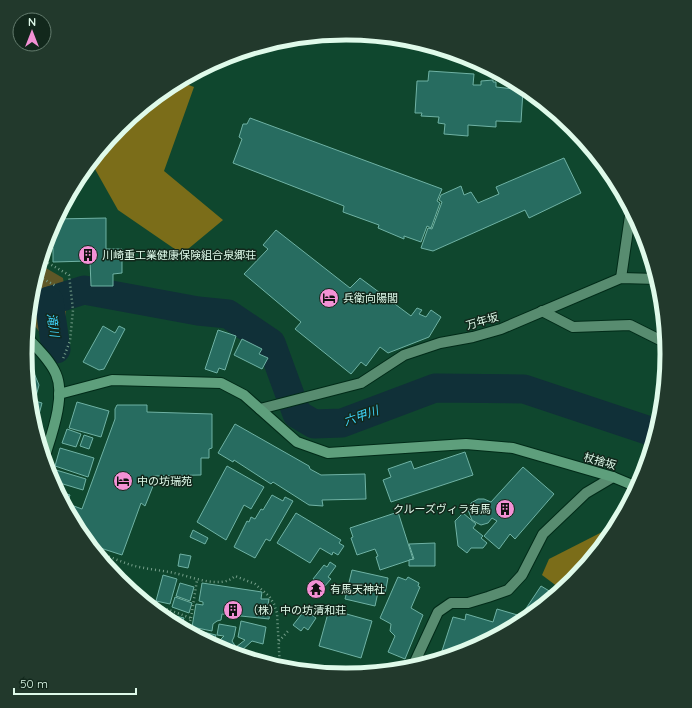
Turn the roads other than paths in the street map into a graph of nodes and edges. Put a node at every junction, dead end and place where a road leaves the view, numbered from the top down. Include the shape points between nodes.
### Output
1 (630, 219) edge
2 (621, 278) junction
3 (650, 279) edge
4 (542, 311) junction
5 (659, 340) edge
6 (33, 343) edge
7 (59, 394) junction
8 (260, 409) junction
9 (47, 448) edge
10 (613, 477) junction
11 (631, 485) edge
12 (416, 660) edge

1 - 2 street
2 - 3 street, 万年坂
2 - 4 street, 万年坂
4 - 5 street via 573,327 630,325
4 - 8 street, 万年坂 via 501,329 440,343 404,355 361,383
6 - 7 street via 47,359 56,375
7 - 8 street, 杖捨坂 via 112,380 221,383 244,395
7 - 9 street via 58,409
8 - 10 street, 杖捨坂 via 297,442 328,453 466,444 513,448
10 - 11 street, 杖捨坂
10 - 12 street via 586,493 543,534 522,575 508,590 468,603 451,603 438,612

